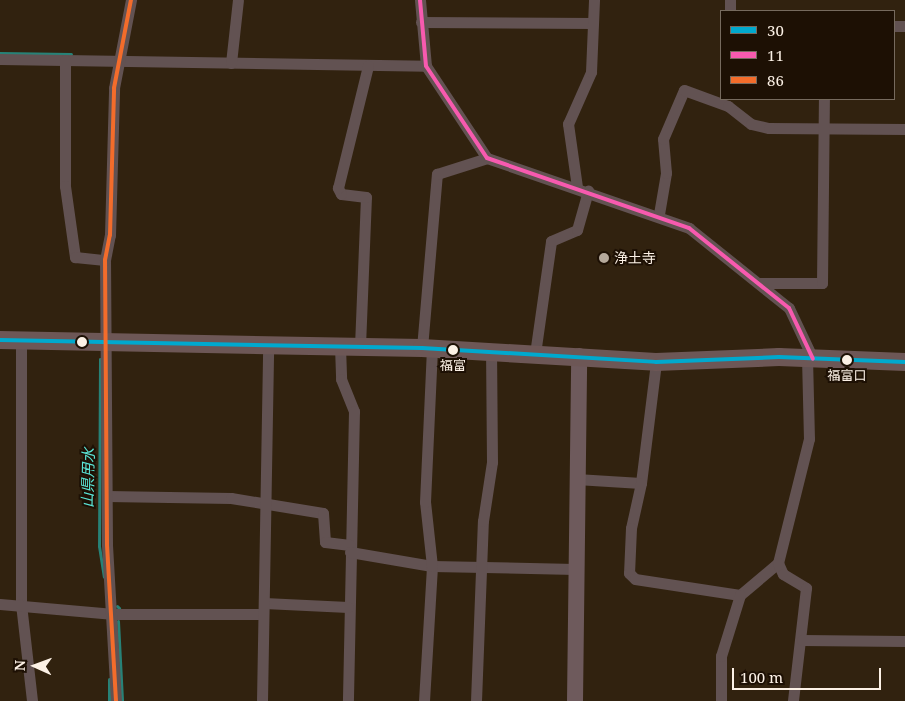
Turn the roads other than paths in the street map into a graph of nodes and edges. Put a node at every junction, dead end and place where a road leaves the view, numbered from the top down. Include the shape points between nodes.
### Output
1 (131, 0) edge
2 (238, 0) edge
3 (594, 0) edge
4 (417, 2) edge
5 (421, 22) junction
6 (593, 23) junction
7 (0, 59) edge
8 (65, 60) junction
9 (119, 60) junction
10 (231, 63) junction
11 (368, 66) junction
12 (426, 66) junction
13 (824, 100) edge
14 (728, 103) edge
15 (824, 128) junction
16 (905, 129) edge
17 (487, 158) junction
18 (576, 187) junction
19 (588, 191) junction
20 (659, 214) junction
21 (106, 260) junction
22 (760, 283) junction
23 (0, 340) edge
24 (21, 341) junction
25 (106, 342) junction
26 (268, 346) junction
27 (340, 346) junction
28 (360, 346) junction
29 (427, 349) junction
30 (491, 351) junction
31 (535, 354) junction
32 (579, 356) junction
33 (810, 359) junction
34 (656, 362) junction
35 (905, 362) edge
36 (576, 479) junction
37 (641, 483) junction
38 (107, 496) junction
39 (265, 504) junction
40 (350, 549) junction
41 (778, 563) junction
42 (432, 566) junction
43 (575, 569) junction
44 (482, 570) junction
45 (740, 595) junction
46 (0, 604) edge
47 (21, 604) junction
48 (348, 608) junction
49 (263, 609) junction
50 (114, 614) junction
51 (802, 640) junction
52 (905, 641) edge
53 (32, 701) edge
54 (116, 701) edge
55 (262, 701) edge
56 (348, 701) edge
57 (424, 701) edge
58 (476, 701) edge
59 (575, 701) edge
60 (721, 701) edge
61 (793, 701) edge

1 - 9 street
2 - 10 street
3 - 6 street
4 - 5 street
5 - 6 street
5 - 12 street
6 - 18 street via 591,72 568,124
7 - 8 street
8 - 9 street
8 - 21 street via 65,186 75,256
9 - 10 street
9 - 21 street
10 - 11 street
11 - 12 street
11 - 28 street via 338,188 341,194 366,197
12 - 17 street
13 - 15 street
14 - 15 street via 751,124
14 - 20 street via 684,90 663,139 666,173
15 - 16 street
15 - 22 street via 822,283
17 - 18 street
17 - 29 street via 437,174
18 - 19 street
19 - 20 street
19 - 31 street via 577,230 551,241
20 - 22 street via 689,228
21 - 25 street
22 - 33 street via 789,308
23 - 24 main road
24 - 25 main road
24 - 47 street
25 - 26 main road
25 - 38 street
26 - 27 main road
26 - 39 street
27 - 28 main road
27 - 40 street via 341,379 354,411
28 - 29 main road
29 - 30 main road
29 - 42 street via 425,502
30 - 31 main road
30 - 44 street via 492,462 488,475
31 - 32 main road
32 - 34 main road
32 - 36 street
33 - 34 main road
33 - 35 main road
33 - 41 street via 809,439
34 - 37 street
36 - 37 street
36 - 43 street
37 - 45 street via 631,528 629,573 635,579
38 - 39 street via 231,498
38 - 50 street
39 - 40 street via 323,514 325,542
39 - 49 street
40 - 42 street
40 - 48 street
41 - 45 street
41 - 51 street via 783,574 806,588
42 - 44 street
42 - 57 street
43 - 44 street
43 - 59 street
44 - 58 street
45 - 60 street via 721,656
46 - 47 street
47 - 50 street
47 - 53 street
48 - 49 street
48 - 56 street
49 - 50 street
49 - 55 street
50 - 54 street
51 - 52 street
51 - 61 street

